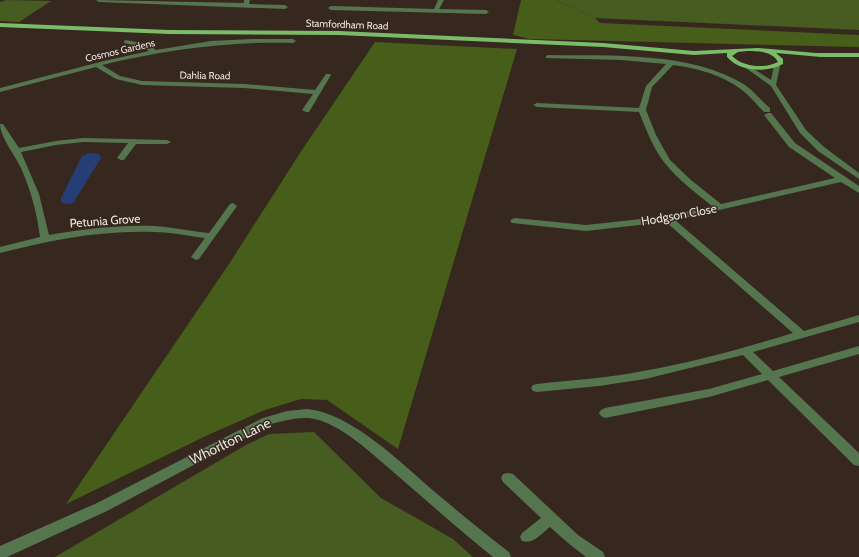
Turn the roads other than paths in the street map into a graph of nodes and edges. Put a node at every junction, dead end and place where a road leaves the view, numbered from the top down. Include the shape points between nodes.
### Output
1 (99, 0) edge
2 (121, 0) edge
3 (441, 0) edge
4 (246, 2) edge
5 (285, 7) dead end
6 (331, 8) dead end
7 (436, 11) junction
8 (486, 12) dead end
9 (0, 25) edge
10 (246, 41) junction
11 (292, 41) dead end
12 (126, 42) dead end
13 (246, 49) dead end
14 (733, 51) junction
15 (764, 51) junction
16 (155, 52) junction
17 (694, 52) junction
18 (816, 55) junction
19 (859, 55) edge
20 (548, 57) dead end
21 (784, 62) junction
22 (672, 63) junction
23 (739, 63) junction
24 (98, 65) junction
25 (746, 66) junction
26 (328, 75) dead end
27 (773, 84) junction
28 (0, 90) edge
29 (318, 92) junction
30 (537, 105) dead end
31 (306, 110) dead end
32 (642, 110) junction
33 (0, 126) edge
34 (134, 141) junction
35 (167, 142) dead end
36 (17, 151) junction
37 (121, 158) dead end
38 (859, 177) edge
39 (841, 179) junction
40 (859, 190) edge
41 (233, 206) dead end
42 (719, 208) junction
43 (668, 219) junction
44 (515, 221) dead end
45 (212, 236) junction
46 (45, 239) junction
47 (0, 250) edge
48 (196, 257) dead end
49 (859, 318) edge
50 (802, 335) junction
51 (859, 350) edge
52 (745, 351) junction
53 (770, 376) junction
54 (537, 388) dead end
55 (605, 413) dead end
56 (859, 461) edge
57 (508, 478) dead end
58 (551, 518) junction
59 (527, 537) dead end
60 (0, 553) edge
61 (504, 557) edge
62 (598, 557) edge

1 - 2 street
2 - 4 street
3 - 7 street
4 - 5 street
6 - 7 street
7 - 8 street
9 - 17 main road, Stamfordham Road via 169,32 332,33 603,45
10 - 11 street, Cosmos Gardens
10 - 13 street
10 - 16 street, Cosmos Gardens via 200,44
12 - 16 street via 144,45
14 - 15 main road, Stamfordham Road
14 - 17 main road, Stamfordham Road
14 - 23 main road via 730,58
15 - 18 main road, Stamfordham Road
15 - 21 main road, Stamfordham Road
16 - 24 street, Cosmos Gardens
17 - 23 main road, Stamfordham Road
18 - 19 main road, Stamfordham Road
18 - 21 main road, Stamfordham Road
20 - 22 street via 636,59
21 - 25 main road, Stamfordham Road via 764,68
21 - 27 street
22 - 32 street via 650,86
22 - 39 street via 722,76 743,87 768,113 792,145
23 - 25 main road, Stamfordham Road
24 - 28 street, Cosmos Gardens
24 - 29 street, Dahlia Road via 113,76 142,83 226,85
25 - 27 street
26 - 29 street
27 - 38 street via 807,135 830,157
29 - 31 street
30 - 32 street
32 - 42 street via 652,135 667,161
33 - 36 street
34 - 35 street
34 - 36 street via 83,140
34 - 37 street
36 - 46 street via 34,189
39 - 40 street
39 - 42 street, Hodgson Close
41 - 45 street
42 - 43 street, Hodgson Close
43 - 44 street, Hodgson Close via 586,228
43 - 50 street
45 - 46 street, Petunia Grove via 132,229
45 - 48 street
46 - 47 street, Petunia Grove
49 - 50 street
50 - 52 street
51 - 53 street
52 - 53 street
52 - 54 street via 660,372
53 - 55 street via 709,393
53 - 56 street
57 - 58 street
58 - 59 street
58 - 62 street via 573,539
60 - 61 street, Whorlton Lane via 38,537 267,421 298,414 320,416 344,427 385,457

